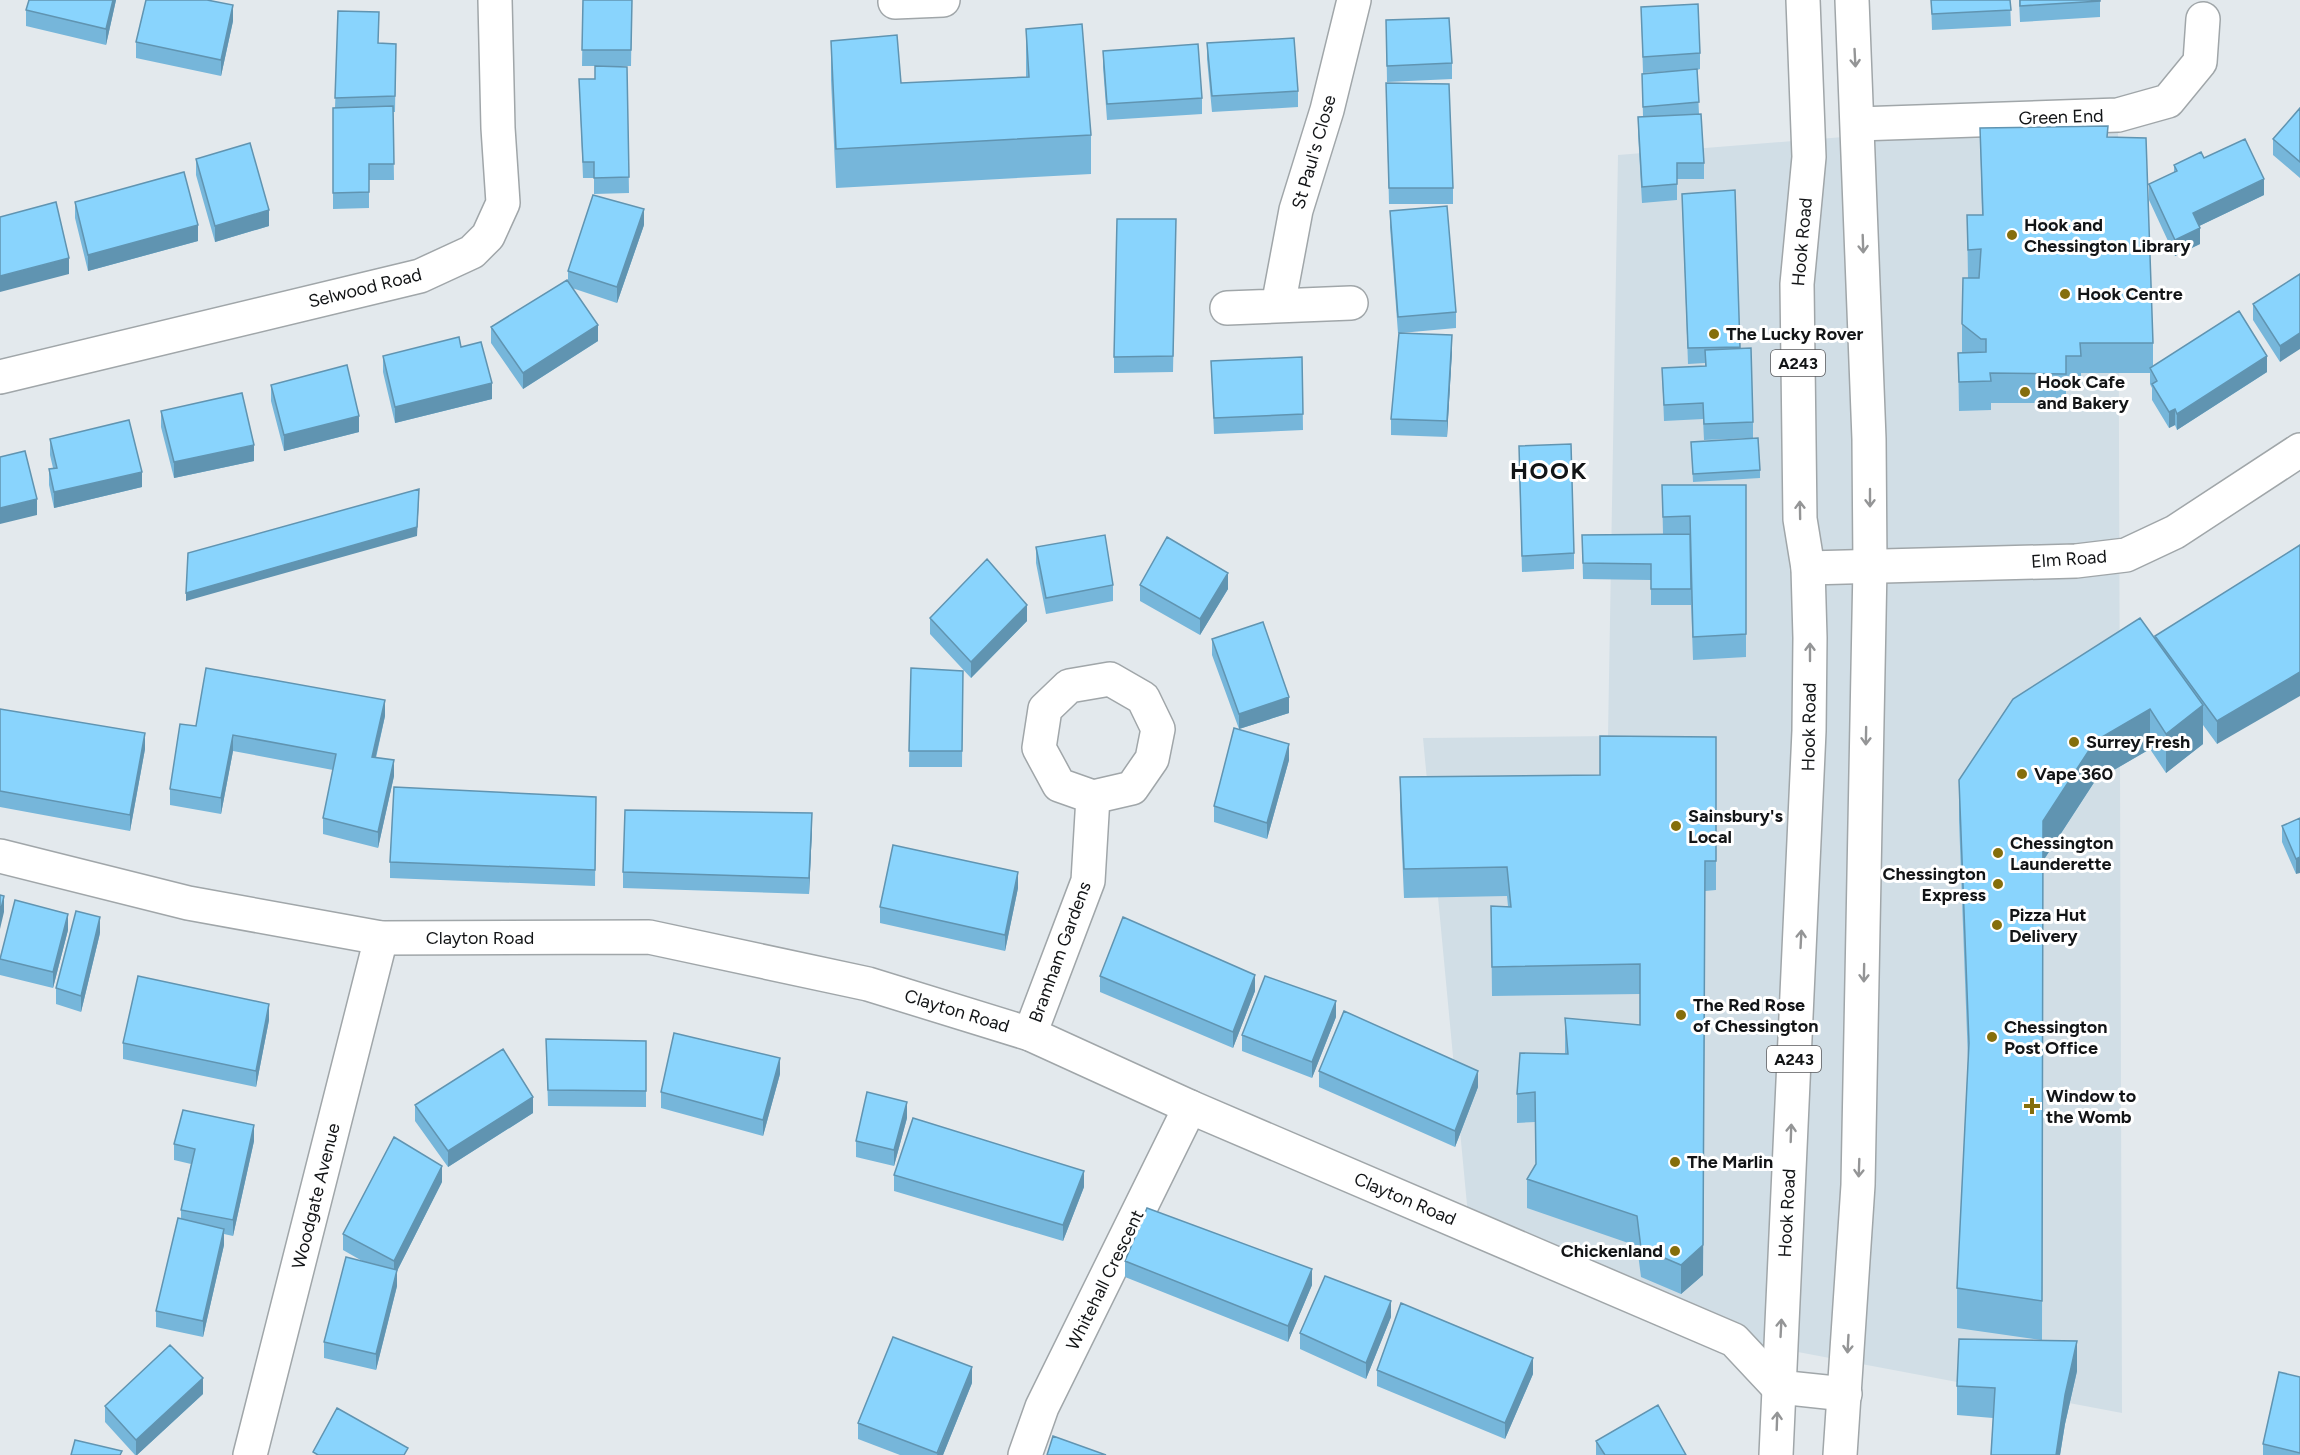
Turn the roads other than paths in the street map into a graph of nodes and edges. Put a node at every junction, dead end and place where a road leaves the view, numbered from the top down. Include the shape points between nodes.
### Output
1 (495, 0) edge
2 (943, 0) edge
3 (1354, 0) edge
4 (1803, 0) edge
5 (1852, 0) edge
6 (895, 2) dead end
7 (2203, 19) dead end
8 (1858, 124) junction
9 (1351, 303) dead end
10 (1278, 306) junction
11 (1227, 308) dead end
12 (0, 377) edge
13 (2300, 450) edge
14 (1870, 566) junction
15 (1808, 568) junction
16 (1093, 797) dead end
17 (0, 856) edge
18 (381, 938) junction
19 (1030, 1034) junction
20 (1190, 1107) junction
21 (1779, 1387) junction
22 (1845, 1394) junction
23 (250, 1455) edge
24 (1025, 1455) edge
25 (1776, 1455) edge
26 (1840, 1455) edge

1 - 12 main road, Selwood Road via 503,203 488,236 472,252 420,276
2 - 6 main road
3 - 10 main road, St Paul's Close via 1327,110 1296,210
15 -> 4 main road, Hook Road / A243 via 1800,519 1797,284 1809,157
5 -> 8 main road
7 - 8 main road, Green End via 2200,62 2168,100 2118,116
8 -> 14 main road
9 - 10 main road
10 - 11 main road
13 - 14 main road, Elm Road via 2175,532 2126,555 2076,561
14 - 15 main road, Elm Road
14 -> 22 main road via 1858,1185
21 -> 15 main road, Hook Road / A243 via 1809,754
16 - 19 main road, Bramham Gardens via 1088,881
17 - 18 main road, Clayton Road via 188,903
18 - 19 main road, Clayton Road via 649,937 868,984
18 - 23 main road, Woodgate Avenue
19 - 20 main road, Clayton Road
20 - 21 main road, Clayton Road via 1734,1341
20 - 24 main road, Whitehall Crescent via 1042,1407
21 - 22 main road
25 -> 21 main road, Hook Road / A243
22 - 26 main road

